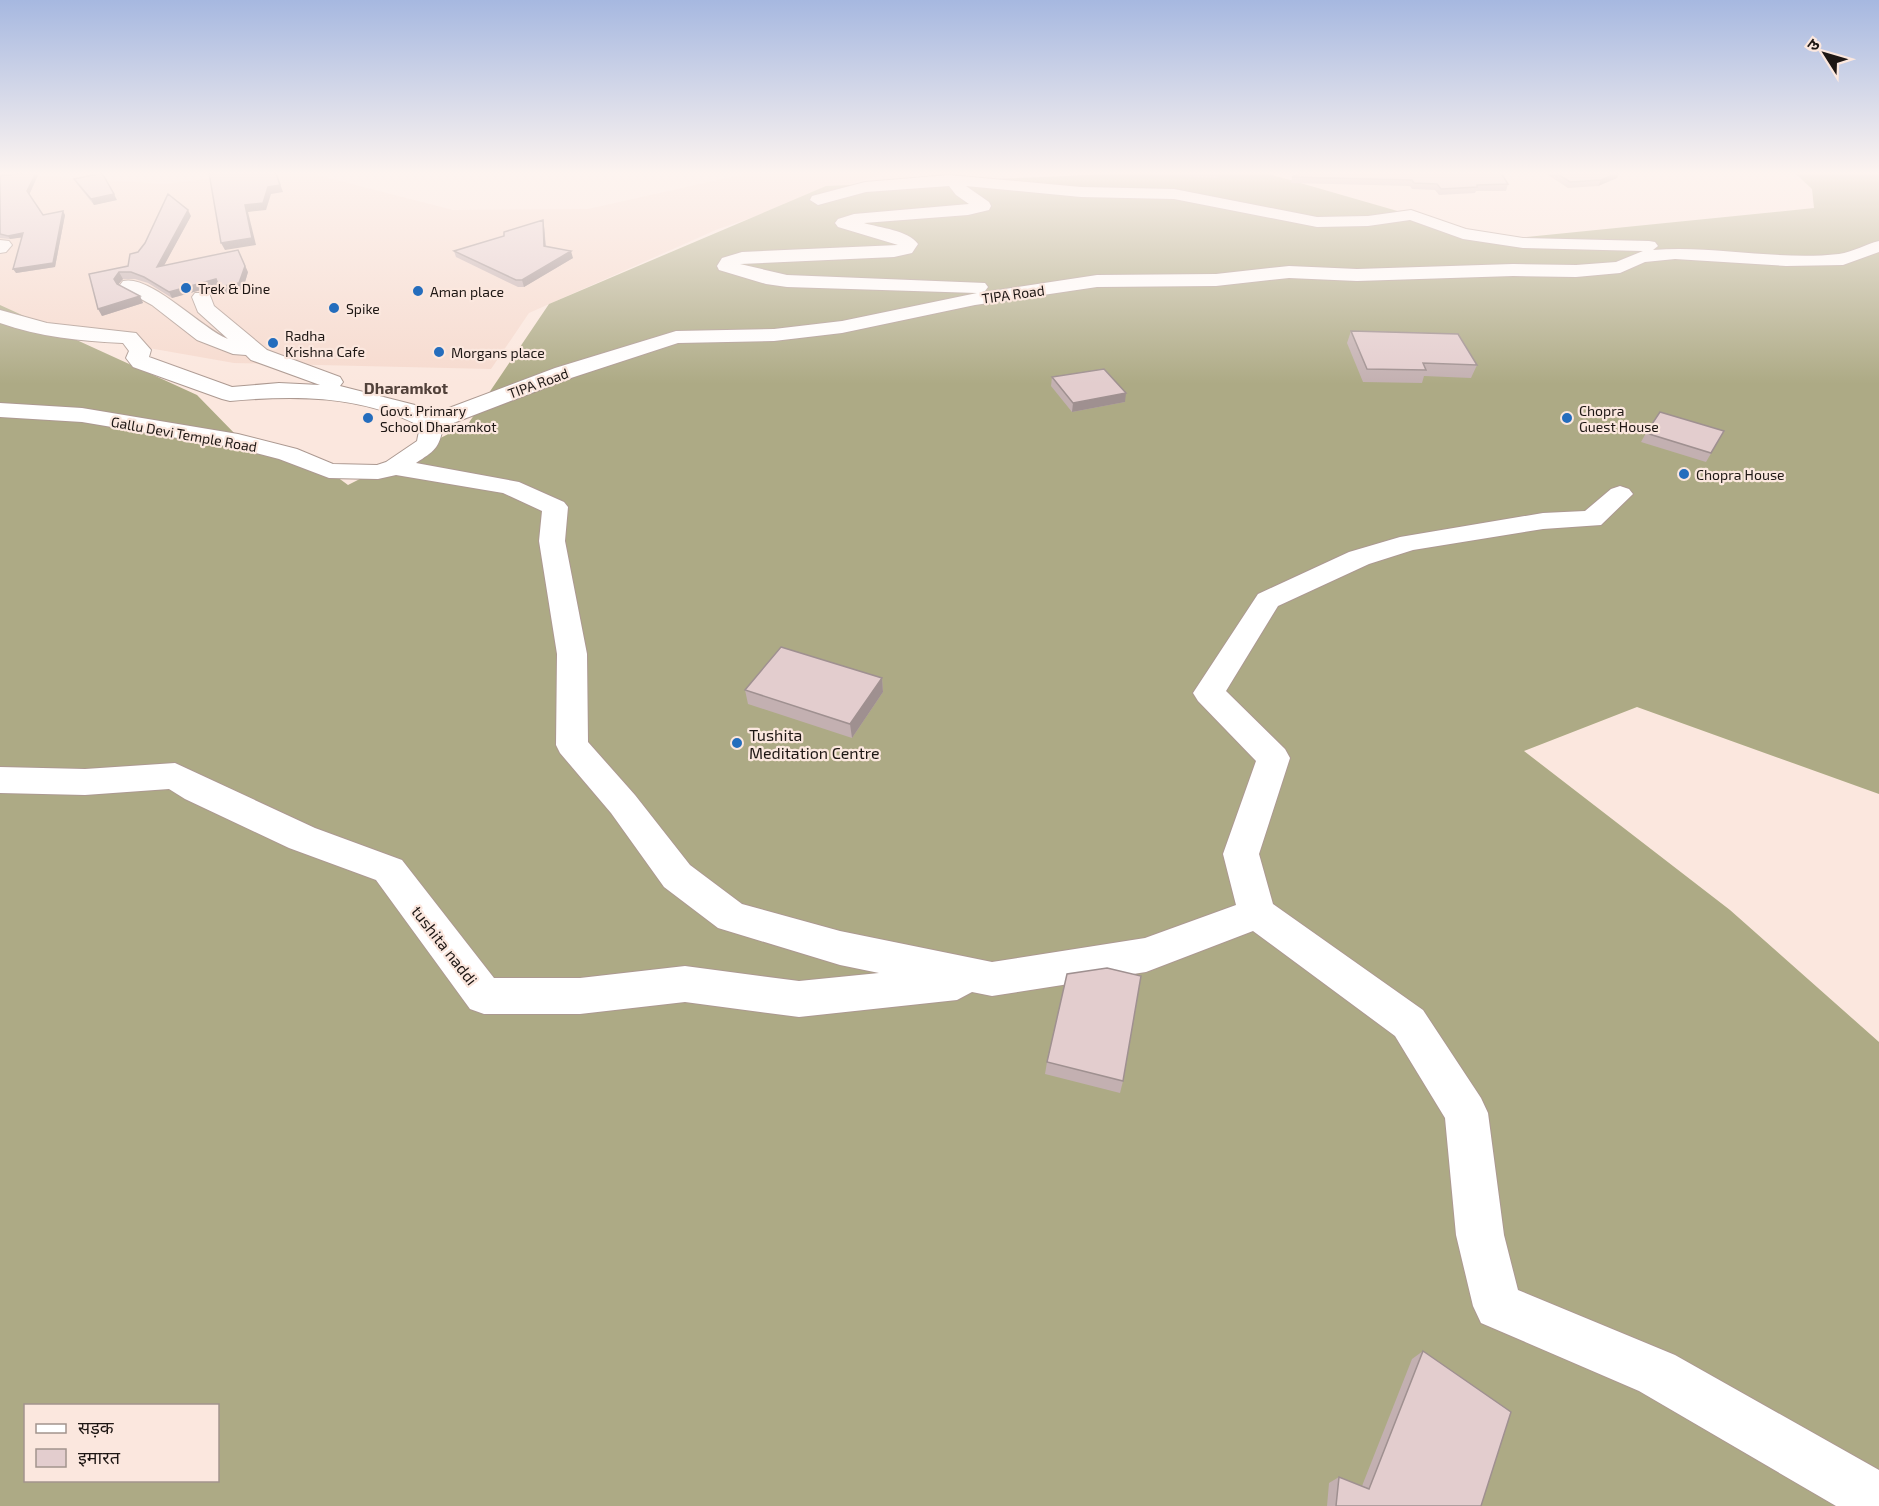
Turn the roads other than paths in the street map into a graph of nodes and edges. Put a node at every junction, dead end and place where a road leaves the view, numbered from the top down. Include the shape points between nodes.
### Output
1 (732, 243) edge
2 (908, 243) edge
3 (1535, 243) edge
4 (1879, 246) edge
5 (1710, 256) junction
6 (765, 257) junction
7 (130, 285) edge
8 (1042, 290) junction
9 (202, 297) dead end
10 (0, 303) edge
11 (0, 316) edge
12 (35, 326) junction
13 (259, 355) junction
14 (0, 410) edge
15 (406, 410) junction
16 (430, 434) junction
17 (395, 467) junction
18 (1620, 494) dead end
19 (0, 780) edge
20 (1257, 913) junction
21 (992, 979) junction
22 (1879, 1500) edge

1 - 6 street via 789,248 790,253
2 - 6 street via 906,249 876,254
3 - 5 street via 1652,246
4 - 5 street, TIPA Road via 1843,259
5 - 8 street, TIPA Road via 1641,257 1620,267 1576,271 1289,273 1215,280 1097,281
6 - 8 street via 742,258 726,266 787,281
7 - 13 street via 218,344
8 - 16 street, TIPA Road via 975,299 843,327 774,335 676,338 563,373
9 - 13 street via 205,308
10 - 12 street
11 - 12 street
12 - 15 street via 129,337 140,350 137,358 141,362 230,394 279,390 344,393
13 - 15 street
14 - 17 street, Gallu Devi Temple Road via 82,415 238,441 288,454 329,471 378,472
15 - 16 street
16 - 17 street, Gallu Devi Temple Road
17 - 21 street via 510,487 555,507 552,542 572,654 572,745 677,876 731,917 840,948
18 - 20 street via 1592,519 1542,521 1409,543 1359,558 1268,600 1209,693 1274,758 1241,854
19 - 21 street, tushita naddi via 85,782 175,776 196,790 302,838 389,870 484,996 580,996 685,984 799,999
20 - 21 street via 1146,955
20 - 22 street via 1409,1023 1466,1113 1480,1235 1498,1306 1657,1373

